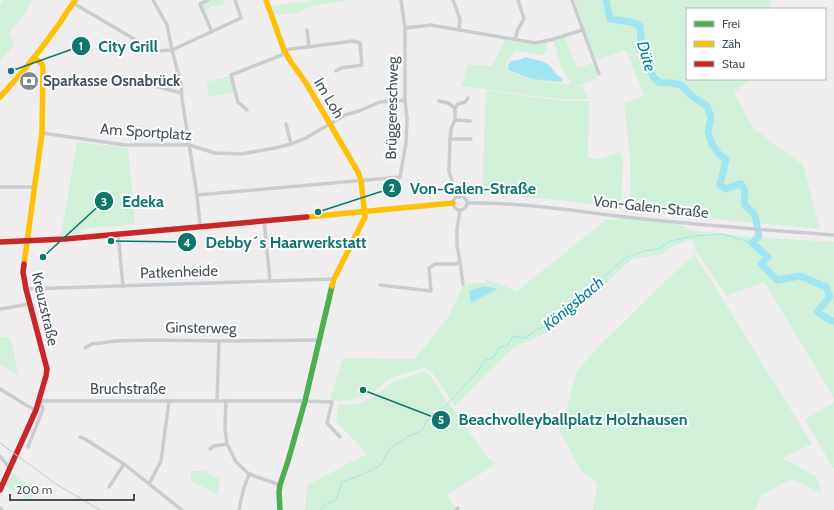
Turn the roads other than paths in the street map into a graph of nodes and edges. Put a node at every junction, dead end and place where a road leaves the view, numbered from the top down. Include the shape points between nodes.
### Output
1 (153, 0) edge
2 (208, 0) edge
3 (235, 0) edge
4 (266, 0) edge
5 (401, 0) edge
6 (453, 0) edge
7 (518, 0) edge
8 (572, 0) edge
9 (74, 1) edge
10 (405, 28) junction
11 (307, 30) dead end
12 (459, 30) junction
13 (583, 30) junction
14 (212, 32) junction
15 (515, 40) junction
16 (309, 47) junction
17 (172, 50) junction
18 (284, 50) junction
19 (35, 58) junction
20 (336, 71) dead end
21 (599, 74) dead end
22 (43, 80) junction
23 (182, 94) junction
24 (0, 97) edge
25 (468, 98) dead end
26 (405, 100) junction
27 (440, 101) dead end
28 (455, 108) junction
29 (247, 110) dead end
30 (455, 120) junction
31 (470, 121) dead end
32 (286, 124) dead end
33 (330, 124) junction
34 (42, 133) junction
35 (450, 139) junction
36 (471, 139) dead end
37 (291, 144) junction
38 (189, 145) junction
39 (361, 180) junction
40 (0, 187) edge
41 (34, 187) junction
42 (197, 195) junction
43 (458, 197) junction
44 (453, 203) junction
45 (466, 203) junction
46 (460, 210) junction
47 (364, 211) junction
48 (264, 220) junction
49 (200, 226) junction
50 (118, 234) junction
51 (834, 235) edge
52 (27, 241) junction
53 (0, 242) edge
54 (460, 262) junction
55 (334, 280) junction
56 (270, 281) junction
57 (463, 284) dead end
58 (380, 285) dead end
59 (123, 286) junction
60 (26, 289) junction
61 (30, 304) junction
62 (0, 309) edge
63 (319, 340) junction
64 (219, 341) junction
65 (85, 348) dead end
66 (0, 389) edge
67 (39, 401) junction
68 (169, 401) junction
69 (217, 401) junction
70 (305, 401) junction
71 (226, 402) junction
72 (36, 410) junction
73 (80, 437) dead end
74 (340, 437) dead end
75 (227, 444) junction
76 (28, 447) dead end
77 (210, 449) dead end
78 (0, 456) edge
79 (124, 464) junction
80 (10, 468) junction
81 (249, 474) junction
82 (149, 484) junction
83 (280, 485) junction
84 (109, 487) dead end
85 (0, 490) edge
86 (182, 510) edge
87 (239, 510) edge
88 (280, 510) edge

1 - 17 street via 167,25
2 - 14 street via 200,4
3 - 14 street via 241,18
4 - 18 street, Im Loh
5 - 10 street, Brüggereschweg
6 - 12 street via 460,19
7 - 15 street via 524,19
8 - 13 street
9 - 17 street via 151,49
9 - 19 street
10 - 12 street via 431,25
10 - 26 street, Brüggereschweg
11 - 16 street
12 - 15 street
13 - 15 street via 536,43
13 - 21 street
14 - 17 street
16 - 18 street
16 - 20 street via 353,41 360,43 362,65
17 - 23 street
18 - 29 street via 282,55 231,76 238,102
18 - 33 street, Im Loh
19 - 22 street, Kreuzstraße via 42,64
19 - 24 street
22 - 23 street via 147,84
22 - 34 street, Kreuzstraße
23 - 38 street
25 - 28 street
26 - 33 street, Am Sportplatz via 380,102 345,115
26 - 39 street, Brüggereschweg via 406,143 400,177
27 - 28 street
28 - 30 street
30 - 31 street
30 - 35 street
32 - 37 street
33 - 37 street, Am Sportplatz
33 - 39 street, Im Loh
34 - 38 street, Am Sportplatz via 125,145
34 - 41 street, Kreuzstraße
35 - 36 street
35 - 43 street via 449,171
37 - 38 street, Am Sportplatz via 241,154 216,152
38 - 42 street
39 - 42 street
39 - 47 street, Im Loh
40 - 41 street
41 - 52 street, Kreuzstraße
42 - 49 street
43 - 44 street
43 - 45 street via 465,199
44 - 46 street via 456,210
44 - 47 street
45 - 46 street via 464,209
45 - 51 street, Von-Galen-Straße via 546,207 627,217
46 - 54 street via 457,229
47 - 48 street
47 - 55 street via 364,220
48 - 49 street
48 - 56 street
49 - 50 street
50 - 52 street
50 - 59 street
52 - 53 street
52 - 60 street, Kreuzstraße via 22,272
54 - 57 street
54 - 58 street via 435,264 429,268 431,291
55 - 56 street, Patkenheide
55 - 63 street
56 - 59 street, Patkenheide
59 - 60 street, Patkenheide
60 - 61 street, Kreuzstraße
61 - 62 street
61 - 67 street, Kreuzstraße via 47,368
63 - 64 street, Ginsterweg
63 - 70 street
64 - 65 street, Ginsterweg via 116,341 92,344
64 - 69 street
66 - 72 street
67 - 68 street, Bruchstraße
67 - 72 street, Kreuzstraße
67 - 76 street via 42,409
68 - 69 street, Bruchstraße
68 - 82 street via 161,461
69 - 71 street, Bruchstraße
70 - 71 street, Bruchstraße
70 - 74 street, Bruchstraße via 332,402 327,423
70 - 83 street
71 - 75 street
72 - 80 street, Kreuzstraße
73 - 79 street
75 - 77 street
75 - 81 street via 236,462
78 - 80 street
79 - 82 street
79 - 84 street
80 - 85 street, Kreuzstraße
81 - 83 street
81 - 87 street
82 - 86 street
83 - 88 street

